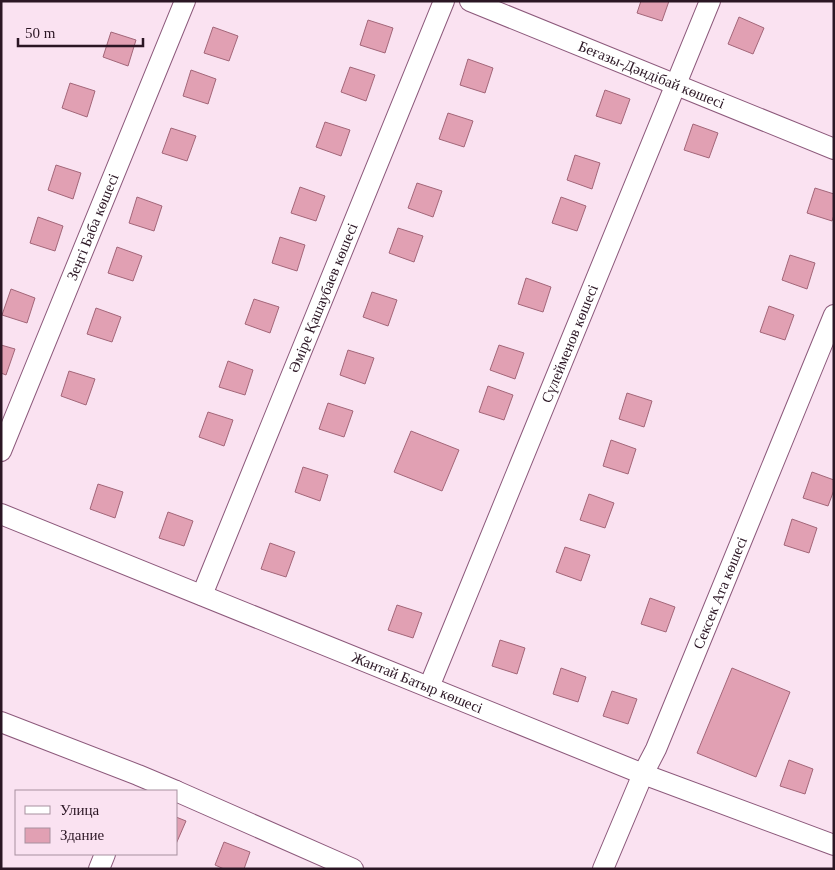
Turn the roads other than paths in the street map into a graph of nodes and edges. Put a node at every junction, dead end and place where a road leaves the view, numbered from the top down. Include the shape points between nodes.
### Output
1 (185, 1) edge
2 (444, 1) edge
3 (470, 1) edge
4 (710, 1) edge
5 (675, 84) junction
6 (834, 149) edge
7 (834, 315) edge
8 (1, 451) edge
9 (1, 514) edge
10 (202, 595) junction
11 (429, 687) junction
12 (1, 722) edge
13 (643, 774) junction
14 (135, 783) edge
15 (171, 790) edge
16 (178, 792) edge
17 (834, 846) edge
18 (106, 855) edge
19 (99, 869) edge
20 (353, 869) edge
21 (603, 869) edge

1 - 8 street, Зеңгі Баба көшесі
2 - 10 street, Әміре Қашаубаев көшесі
3 - 5 street, Беғазы-Дәндібай көшесі
4 - 5 street, Сүлейменов көшесі
5 - 6 street, Беғазы-Дәндібай көшесі
5 - 11 street, Сүлейменов көшесі
7 - 13 street, Сексек Ата көшесі
9 - 10 street, Жантай Батыр көшесі
10 - 11 street, Жантай Батыр көшесі
11 - 13 street, Жантай Батыр көшесі
12 - 14 street
13 - 17 street, Жантай Батыр көшесі
13 - 21 street, Сексек Ата көшесі
14 - 15 street
16 - 20 street
18 - 19 street

